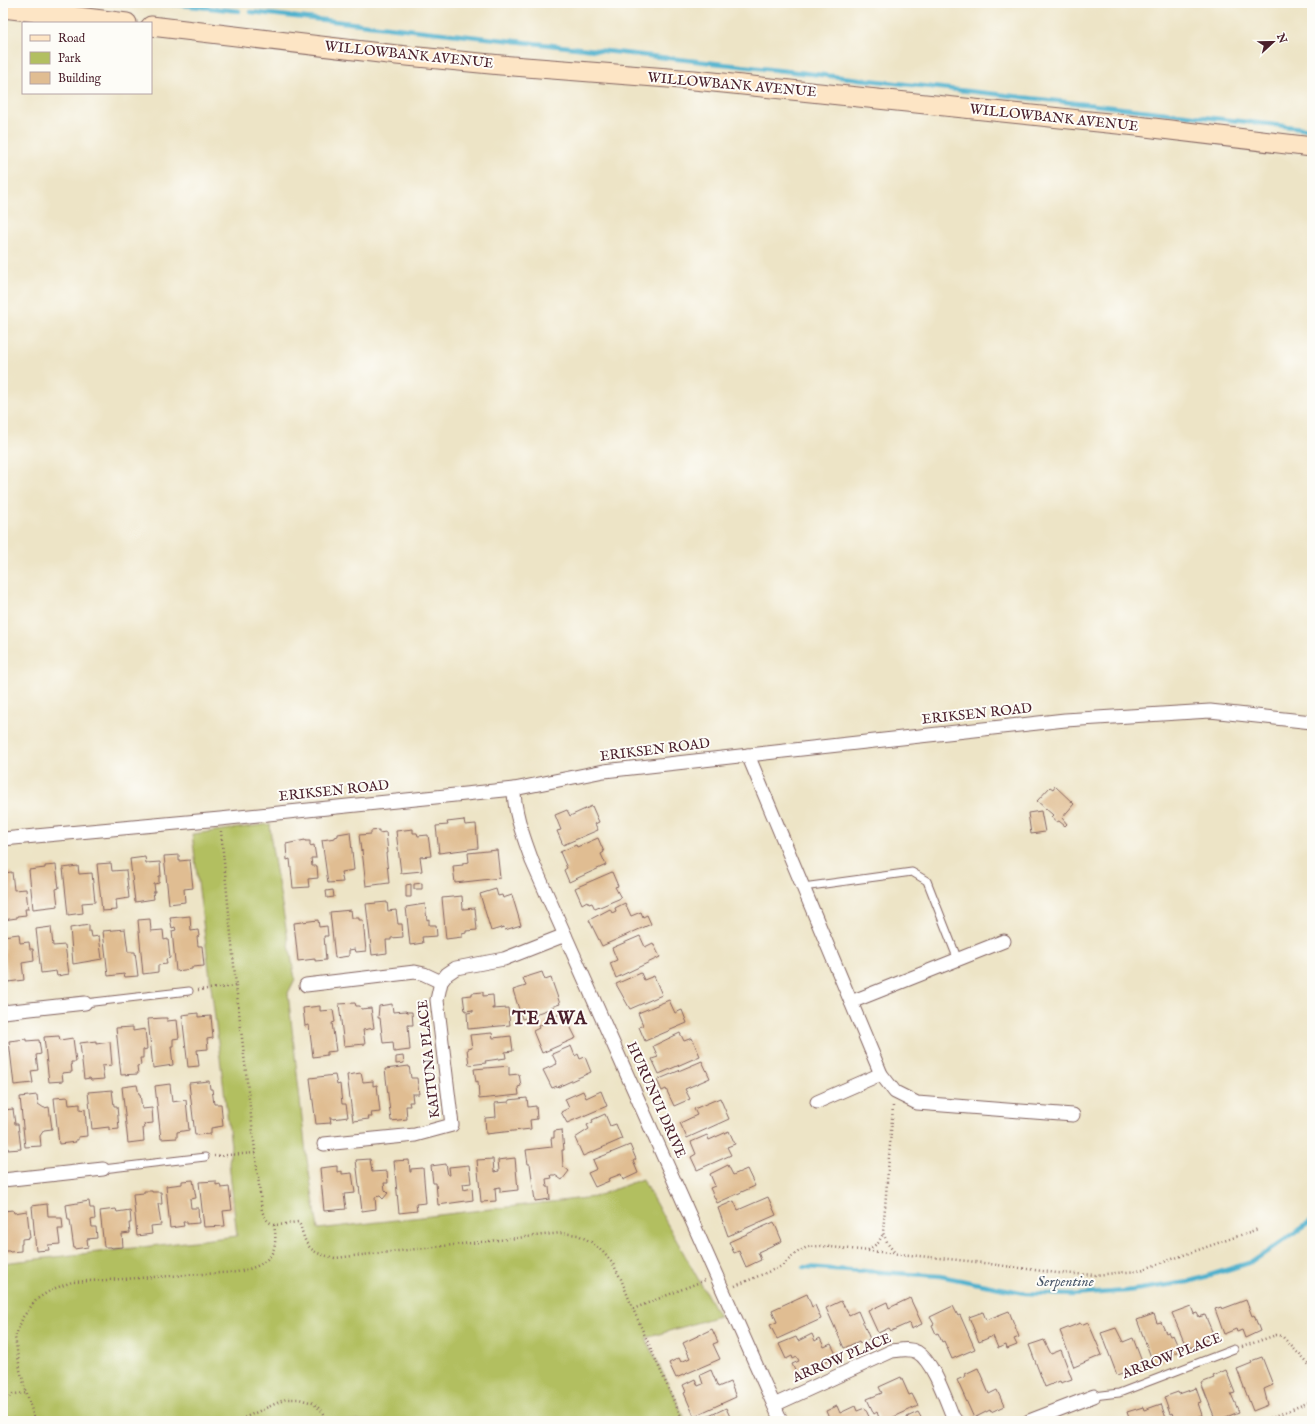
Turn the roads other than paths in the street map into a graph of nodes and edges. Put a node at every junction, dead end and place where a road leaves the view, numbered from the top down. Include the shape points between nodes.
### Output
1 (3, 8) edge
2 (119, 22) edge
3 (152, 26) edge
4 (1312, 148) edge
5 (1312, 722) edge
6 (748, 756) junction
7 (514, 789) junction
8 (3, 838) edge
9 (803, 887) junction
10 (565, 935) junction
11 (1004, 941) dead end
12 (958, 960) junction
13 (441, 982) junction
14 (306, 985) dead end
15 (189, 991) road end
16 (851, 1002) junction
17 (85, 1003) joint
18 (3, 1012) edge
19 (881, 1074) junction
20 (817, 1102) dead end
21 (1072, 1115) dead end
22 (324, 1144) dead end
23 (205, 1157) road end
24 (103, 1170) joint
25 (3, 1180) edge
26 (1234, 1349) road end
27 (1094, 1396) joint
28 (774, 1405) junction
29 (781, 1421) edge
30 (956, 1421) edge
31 (1029, 1421) edge

1 - 2 main road
3 - 4 main road, WILLOWBANK AVENUE via 501,66 694,80 1137,126
5 - 6 street, ERIKSEN ROAD via 1210,711 1066,720
6 - 7 street, ERIKSEN ROAD via 604,771
6 - 9 street
7 - 8 street, ERIKSEN ROAD
7 - 10 street, HURUNUI DRIVE via 514,802 532,861
9 - 12 lane via 912,872 927,881
9 - 16 street
10 - 13 street, KAITUNA PLACE via 504,959 456,968
10 - 28 street, HURUNUI DRIVE
11 - 12 street
12 - 16 street
13 - 14 street via 415,972
13 - 22 street, KAITUNA PLACE via 437,1000 452,1125 415,1135
15 - 17 lane
16 - 19 street
17 - 18 street
19 - 20 street
19 - 21 street via 894,1092 917,1103
23 - 24 lane
24 - 25 street
26 - 27 lane, ARROW PLACE via 1119,1393
27 - 31 street, ARROW PLACE
28 - 29 street, HURUNUI DRIVE
28 - 30 street, ARROW PLACE via 892,1351 906,1350 917,1353 933,1370

